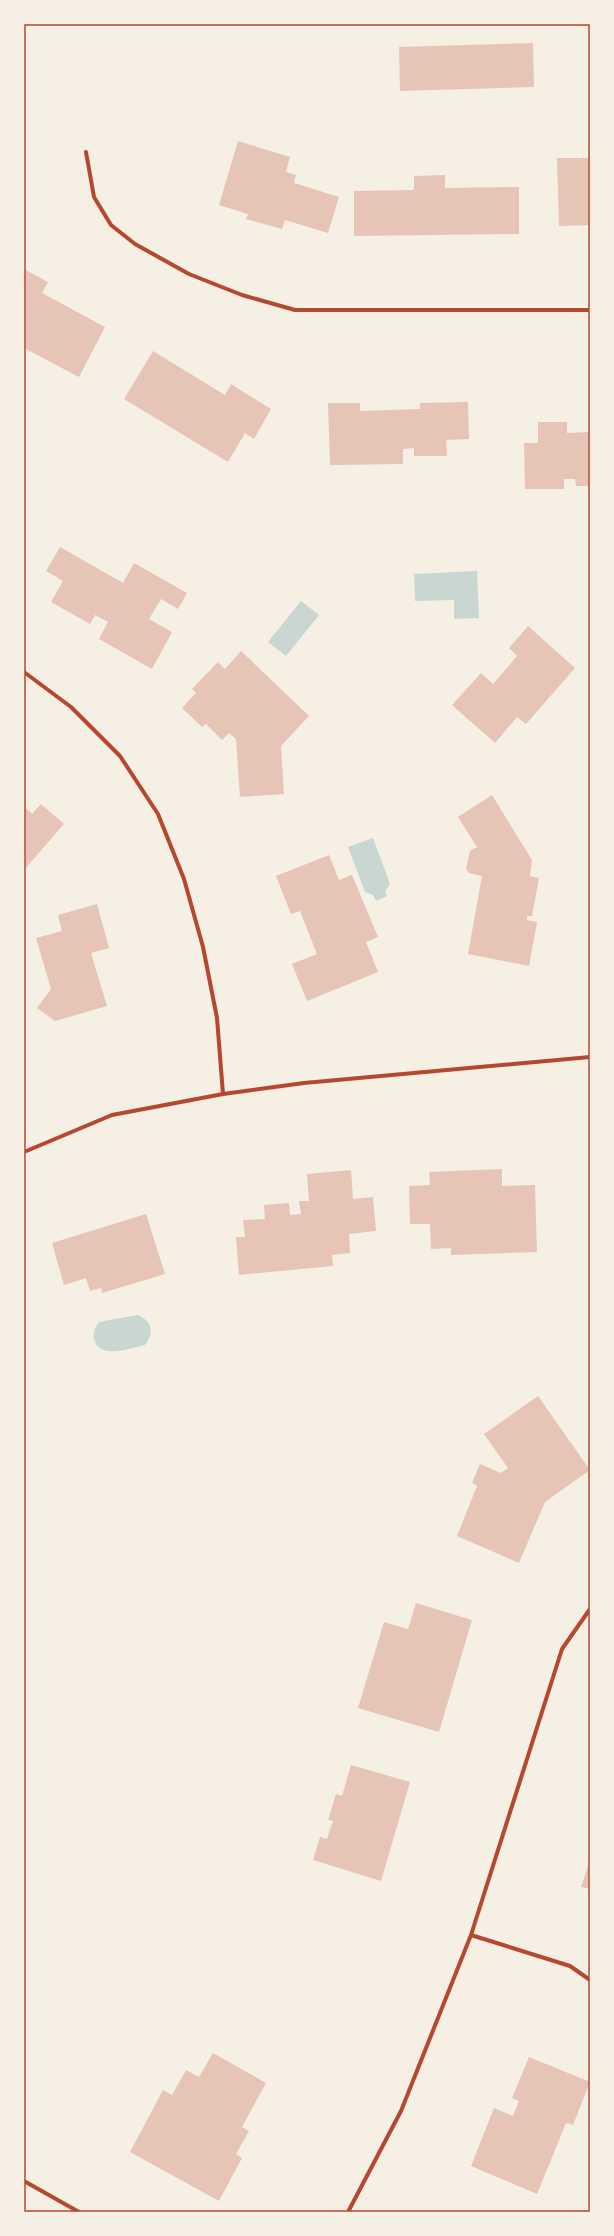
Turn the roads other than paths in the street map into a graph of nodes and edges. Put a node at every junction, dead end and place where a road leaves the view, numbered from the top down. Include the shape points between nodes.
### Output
1 (86, 152) dead end
2 (590, 310) edge
3 (24, 672) edge
4 (590, 1058) edge
5 (223, 1094) junction
6 (24, 1152) edge
7 (590, 1609) edge
8 (471, 1935) junction
9 (590, 1980) edge
10 (24, 2181) edge
11 (78, 2212) edge
12 (348, 2212) edge

1 - 2 street via 94,197 111,225 135,244 189,274 242,295 295,310
3 - 5 street via 71,708 120,756 158,814 184,879 203,947 217,1018
4 - 5 street via 304,1083
5 - 6 street via 112,1116
7 - 8 street via 562,1650
8 - 9 street via 570,1966
8 - 12 street via 401,2110
10 - 11 street

